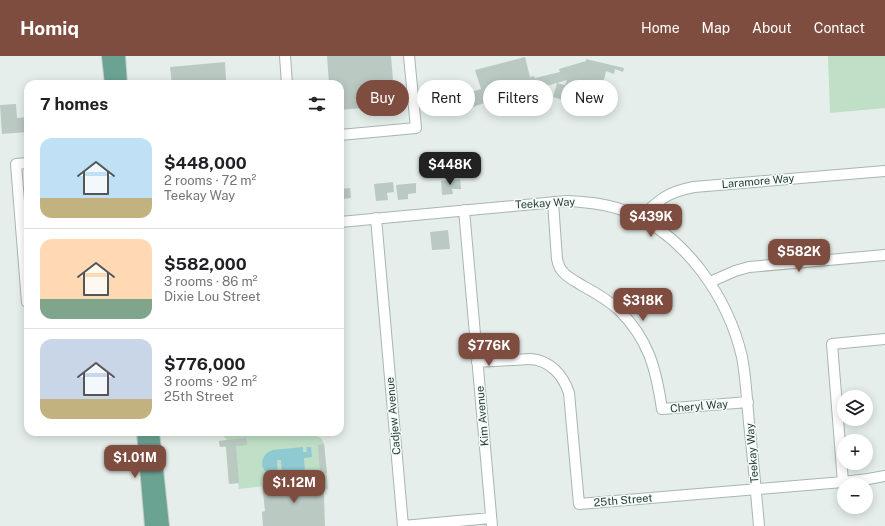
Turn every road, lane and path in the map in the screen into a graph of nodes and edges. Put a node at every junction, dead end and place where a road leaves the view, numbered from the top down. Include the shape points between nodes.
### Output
1 (108, 56) edge
2 (119, 56) edge
3 (285, 56) edge
4 (409, 56) edge
5 (111, 80) edge
6 (121, 80) edge
7 (287, 80) edge
8 (344, 135) edge
9 (24, 163) edge
10 (885, 170) edge
11 (553, 202) junction
12 (464, 210) junction
13 (376, 218) junction
14 (640, 218) junction
15 (344, 222) edge
16 (885, 255) edge
17 (24, 264) edge
18 (710, 282) junction
19 (885, 339) edge
20 (477, 362) junction
21 (748, 402) junction
22 (143, 436) edge
23 (153, 436) edge
24 (885, 476) edge
25 (843, 478) edge
26 (873, 478) edge
27 (837, 482) edge
28 (756, 489) junction
29 (492, 522) edge
30 (151, 526) edge
31 (163, 526) edge
32 (759, 526) edge

1 - 5 main road
2 - 6 main road
3 - 7 street
4 - 8 street via 416,128
9 - 17 street via 16,164
10 - 14 street, Laramore Way via 682,189 664,197
11 - 12 street, Teekay Way
11 - 14 street, Teekay Way via 582,201 599,204
11 - 21 street, Cheryl Way via 558,265 567,276 618,310 638,333 654,367 662,409
12 - 13 street, Teekay Way
12 - 20 street, Kim Avenue
13 - 15 street, Teekay Way
13 - 29 street, Cadjew Avenue via 403,526
14 - 18 street, Teekay Way via 683,250
16 - 18 street via 749,267
18 - 21 street, Teekay Way via 732,325 745,375
19 - 25 street via 832,344
20 - 28 street, 25th Street via 530,359 548,364 561,375 569,393 579,504
20 - 29 street, Kim Avenue
21 - 28 street, Teekay Way
22 - 30 main road
23 - 31 main road
24 - 26 street, 25th Street
27 - 28 street, 25th Street
28 - 32 street, Teekay Way

